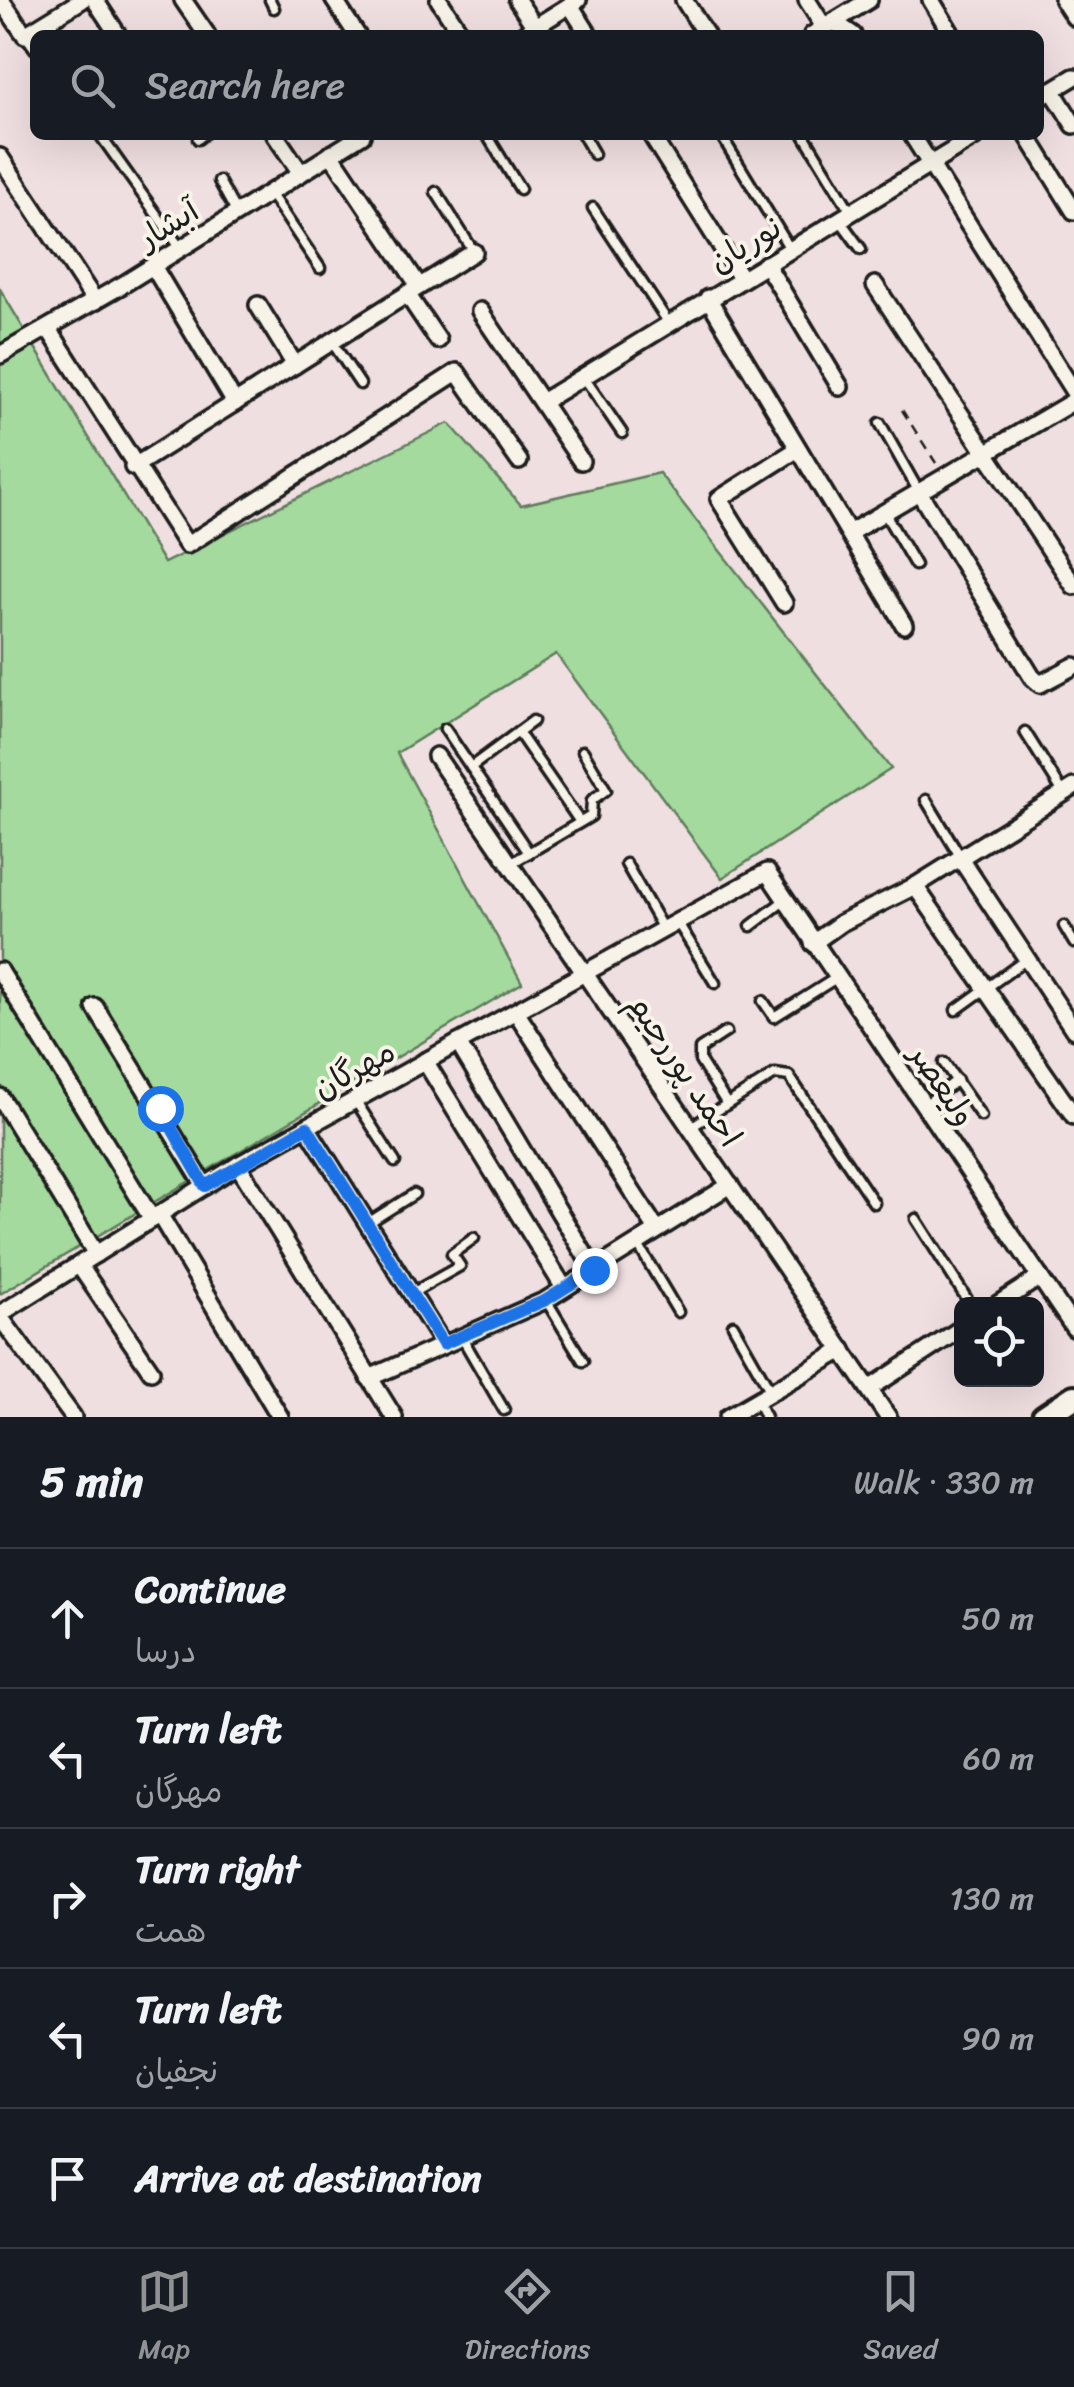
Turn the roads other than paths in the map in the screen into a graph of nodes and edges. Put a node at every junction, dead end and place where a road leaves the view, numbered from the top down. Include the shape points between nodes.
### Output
1 (1, 0) edge
2 (95, 0) edge
3 (183, 0) edge
4 (334, 0) edge
5 (439, 0) edge
6 (517, 0) edge
7 (684, 0) edge
8 (807, 0) edge
9 (869, 0) edge
10 (931, 0) edge
11 (1063, 0) edge
12 (574, 2) edge
13 (71, 3) edge
14 (1074, 17) edge
15 (824, 28) edge
16 (43, 30) edge
17 (115, 30) edge
18 (203, 30) edge
19 (354, 30) edge
20 (459, 30) edge
21 (528, 30) edge
22 (530, 30) edge
23 (587, 30) edge
24 (703, 30) edge
25 (949, 30) edge
26 (30, 42) edge
27 (1074, 77) edge
28 (1046, 94) edge
29 (1074, 125) edge
30 (104, 140) edge
31 (278, 140) edge
32 (352, 140) edge
33 (490, 140) edge
34 (586, 140) edge
35 (655, 140) edge
36 (723, 140) edge
37 (807, 140) edge
38 (915, 140) edge
39 (970, 140) edge
40 (1030, 140) edge
41 (332, 154) junction
42 (594, 154) dead end
43 (0, 157) edge
44 (929, 165) junction
45 (301, 174) junction
46 (219, 181) dead end
47 (520, 189) dead end
48 (436, 192) dead end
49 (270, 193) junction
50 (592, 208) dead end
51 (1074, 211) edge
52 (237, 214) junction
53 (845, 216) junction
54 (180, 249) junction
55 (790, 249) junction
56 (860, 250) dead end
57 (474, 252) joint
58 (766, 264) junction
59 (153, 266) junction
60 (320, 268) dead end
61 (741, 278) junction
62 (875, 284) dead end
63 (413, 290) junction
64 (708, 298) junction
65 (94, 301) junction
66 (258, 305) dead end
67 (480, 312) dead end
68 (668, 322) junction
69 (48, 328) junction
70 (438, 340) dead end
71 (332, 342) junction
72 (0, 356) edge
73 (295, 366) junction
74 (583, 376) junction
75 (360, 384) dead end
76 (840, 387) dead end
77 (1074, 392) edge
78 (1074, 401) edge
79 (542, 402) junction
80 (235, 403) junction
81 (880, 423) dead end
82 (622, 433) dead end
83 (798, 449) junction
84 (987, 452) junction
85 (519, 461) dead end
86 (581, 461) dead end
87 (133, 467) junction
88 (919, 492) junction
89 (884, 512) junction
90 (849, 533) junction
91 (915, 565) dead end
92 (1074, 586) edge
93 (784, 603) dead end
94 (904, 625) dead end
95 (1074, 666) edge
96 (532, 721) dead end
97 (445, 729) dead end
98 (518, 732) junction
99 (1025, 732) dead end
100 (583, 751) dead end
101 (436, 756) dead end
102 (471, 768) junction
103 (1069, 790) edge
104 (926, 800) dead end
105 (1074, 808) edge
106 (580, 822) junction
107 (529, 853) junction
108 (960, 858) junction
109 (510, 864) junction
110 (626, 864) dead end
111 (766, 872) joint
112 (915, 886) junction
113 (785, 900) junction
114 (750, 926) dead end
115 (1064, 926) dead end
116 (671, 927) junction
117 (813, 943) junction
118 (1074, 943) edge
119 (1028, 958) junction
120 (0, 972) edge
121 (587, 975) junction
122 (836, 978) junction
123 (715, 984) dead end
124 (986, 988) junction
125 (762, 1001) dead end
126 (95, 1007) dead end
127 (956, 1010) dead end
128 (516, 1012) junction
129 (1074, 1030) edge
130 (726, 1032) dead end
131 (458, 1042) junction
132 (425, 1061) junction
133 (944, 1063) dead end
134 (957, 1080) junction
135 (0, 1097) edge
136 (355, 1100) junction
137 (727, 1104) junction
138 (924, 1106) junction
139 (981, 1116) dead end
140 (1074, 1116) edge
141 (307, 1127) junction
142 (691, 1127) junction
143 (395, 1162) dead end
144 (238, 1165) junction
145 (730, 1184) junction
146 (205, 1186) junction
147 (414, 1194) dead end
148 (874, 1203) dead end
149 (156, 1217) junction
150 (916, 1219) dead end
151 (368, 1223) junction
152 (657, 1230) junction
153 (474, 1238) dead end
154 (637, 1243) junction
155 (96, 1254) junction
156 (79, 1265) junction
157 (594, 1270) junction
158 (1040, 1278) junction
159 (564, 1288) junction
160 (412, 1293) junction
161 (966, 1297) edge
162 (1009, 1297) edge
163 (546, 1300) junction
164 (678, 1312) dead end
165 (0, 1315) edge
166 (733, 1325) dead end
167 (1074, 1328) edge
168 (954, 1333) edge
169 (460, 1336) junction
170 (443, 1344) junction
171 (842, 1350) junction
172 (583, 1361) dead end
173 (150, 1371) dead end
174 (369, 1378) junction
175 (869, 1389) junction
176 (764, 1396) junction
177 (1074, 1397) edge
178 (504, 1410) dead end
179 (73, 1417) edge
180 (280, 1417) edge
181 (394, 1417) edge
182 (728, 1417) edge
183 (765, 1417) edge
184 (888, 1417) edge
185 (1044, 1417) edge

1 - 26 street
2 - 17 street
3 - 18 street
4 - 19 street
5 - 20 street
6 - 21 street
7 - 24 street
8 - 15 street
9 - 15 street
10 - 25 street
11 - 14 street
12 - 22 street
12 - 23 street
13 - 16 street
27 - 28 street
28 - 29 street
30 - 54 lane
31 - 45 street
32 - 41 street, آبشار
33 - 47 lane
34 - 42 lane
35 - 61 street
36 - 55 lane
37 - 53 lane
38 - 44 street
39 - 44 street, نوریان
40 - 51 street
41 - 45 street, آبشار
41 - 63 street
43 - 65 street
44 - 53 street, نوریان
44 - 77 street
45 - 49 street, آبشار
46 - 52 lane
48 - 57 lane
49 - 52 street, آبشار
49 - 60 lane
50 - 68 lane
52 - 54 street, آبشار
53 - 55 street, نوریان
53 - 56 lane
54 - 59 street, آبشار
55 - 58 street, نوریان
57 - 63 street
58 - 61 street, نوریان
58 - 76 street
59 - 65 street, آبشار
59 - 80 street
61 - 64 street, نوریان
62 - 84 street
63 - 70 street
63 - 71 street
64 - 68 street, نوریان
64 - 83 street
65 - 69 street, آبشار
66 - 73 street
67 - 79 street
68 - 74 street, نوریان
69 - 72 street, آبشار
69 - 87 street
71 - 73 street
71 - 75 lane
73 - 80 street
74 - 79 street, نوریان
74 - 82 lane
78 - 84 street
79 - 86 street
80 - 87 street
81 - 88 lane
83 - 90 street
83 - 93 street via 719,499
84 - 88 street
84 - 92 street
85 - 87 street via 457,372 187,545
88 - 89 street
88 - 95 street via 1032,677 1040,684
89 - 90 street
89 - 91 lane
90 - 94 street
96 - 98 lane
97 - 102 lane
98 - 102 lane
98 - 106 lane
99 - 103 lane
100 - 106 lane via 606,790
101 - 109 street, احمد پوررحیم
102 - 107 lane
103 - 105 street
103 - 108 street
104 - 108 lane
106 - 107 lane
107 - 109 lane
108 - 112 street
108 - 119 street
109 - 121 street, احمد پوررحیم
110 - 116 lane
111 - 113 street, ولیعصر
111 - 116 street, مهرگان
112 - 117 street
112 - 124 street
113 - 114 lane
113 - 117 street, ولیعصر
115 - 118 lane
116 - 121 street, مهرگان
116 - 123 lane
117 - 122 street, ولیعصر
119 - 124 lane
119 - 129 street
120 - 149 street
121 - 128 street, مهرگان
121 - 142 street, احمد پوررحیم
122 - 125 lane via 774,1018
122 - 138 street, ولیعصر
124 - 127 lane
124 - 140 street
126 - 146 street
128 - 131 street, مهرگان
128 - 152 street
130 - 137 lane via 700,1048 700,1061
131 - 132 street, مهرگان
131 - 157 street
132 - 136 street, مهرگان
132 - 159 street
133 - 134 lane
134 - 138 lane
134 - 139 lane
135 - 155 street
136 - 141 street, مهرگان
136 - 143 lane
137 - 142 lane
137 - 148 lane via 776,1074 790,1076
138 - 158 street, ولیعصر
141 - 144 street, مهرگان
141 - 151 street
142 - 145 street, احمد پوررحیم
144 - 146 street, مهرگان
144 - 174 street
145 - 152 street
145 - 171 street, احمد پوررحیم
146 - 149 street, مهرگان
147 - 151 lane
149 - 155 street, مهرگان
149 - 180 street
150 - 161 lane
151 - 160 street
152 - 154 street
153 - 160 lane via 452,1254 460,1266
154 - 157 street
154 - 164 lane
155 - 156 street, مهرگان
156 - 165 street, مهرگان
156 - 173 street
157 - 159 street
158 - 162 street
158 - 167 street, ولیعصر
159 - 163 street
160 - 170 street
163 - 169 street
163 - 172 lane
165 - 179 street
166 - 176 lane
168 - 175 street
169 - 170 street
169 - 178 lane
170 - 174 street
171 - 175 street, احمد پوررحیم
171 - 176 street
174 - 181 street
175 - 184 street, احمد پوررحیم
176 - 182 street
176 - 183 lane
177 - 185 street

